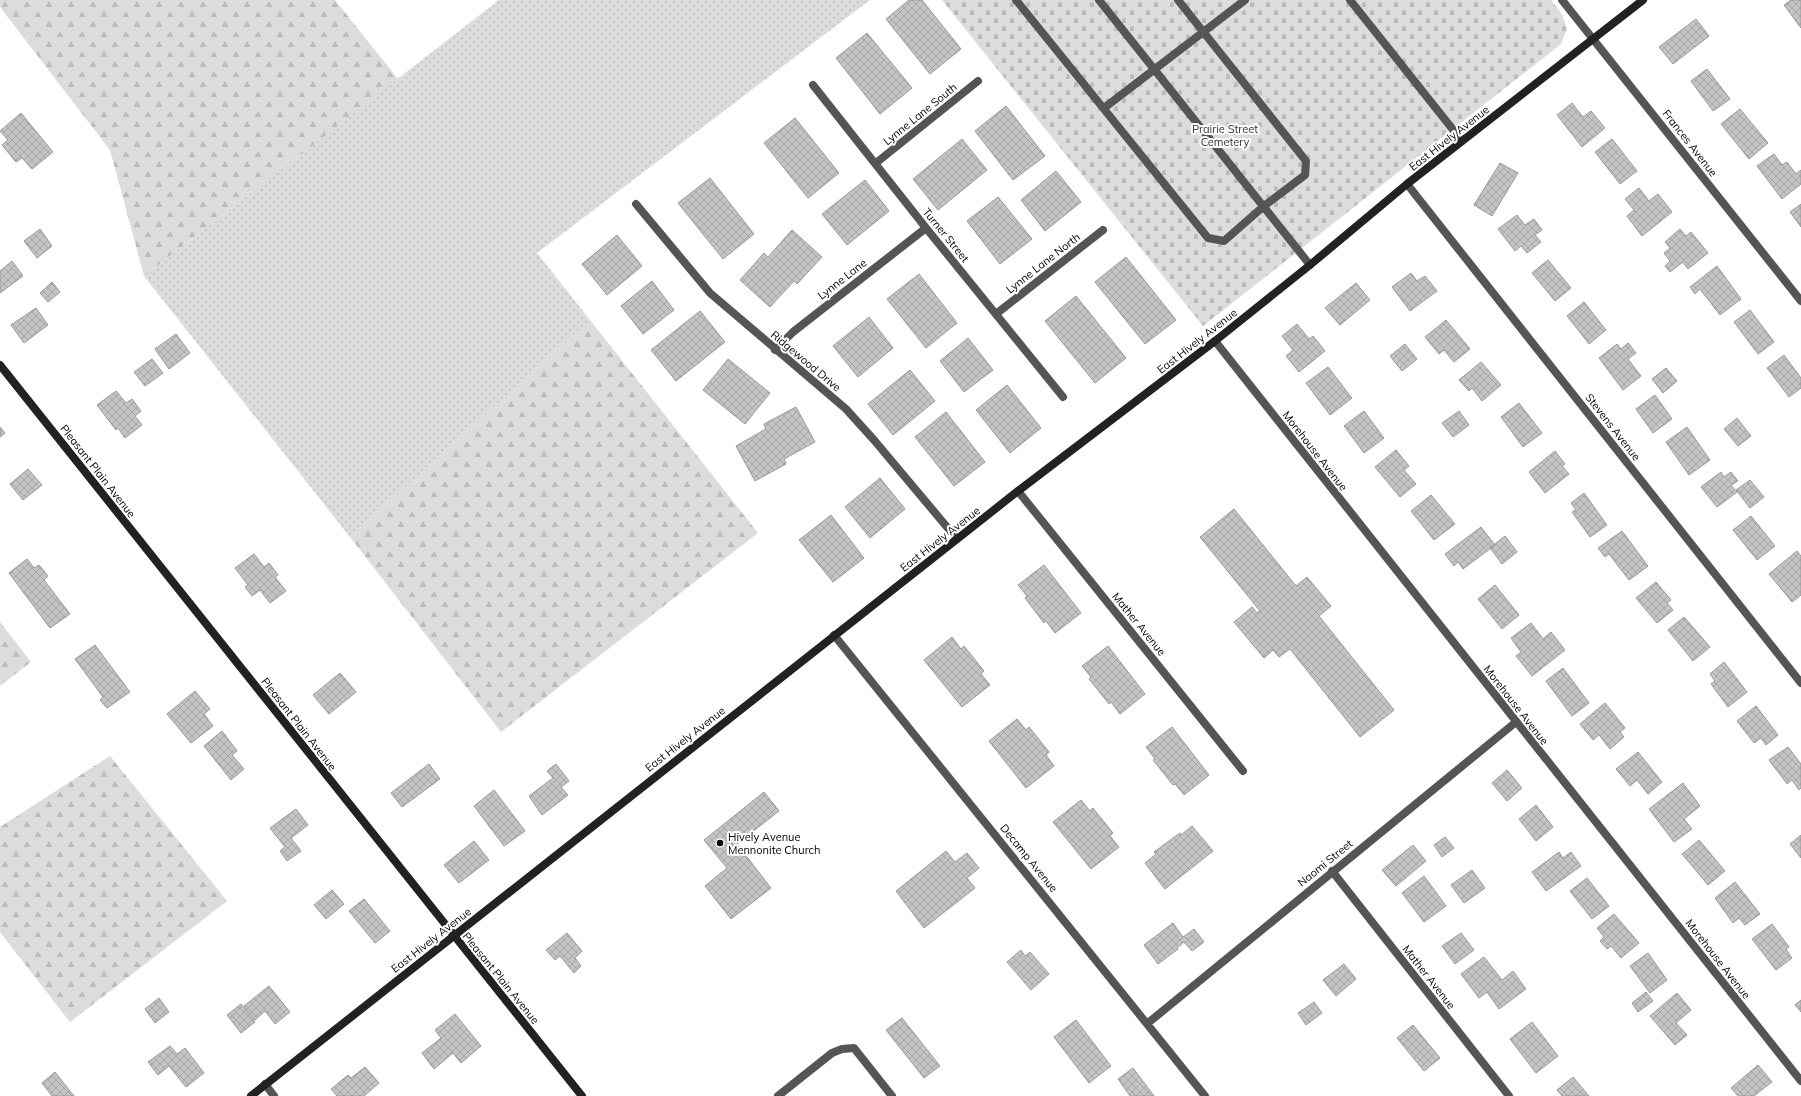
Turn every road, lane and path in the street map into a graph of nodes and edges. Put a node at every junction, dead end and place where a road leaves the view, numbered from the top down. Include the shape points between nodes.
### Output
1 (1016, 0) edge
2 (1099, 0) edge
3 (1178, 0) edge
4 (1245, 0) edge
5 (1350, 0) edge
6 (1562, 0) edge
7 (1644, 0) edge
8 (1203, 32) junction
9 (1594, 40) junction
10 (1154, 68) junction
11 (978, 81) dead end
12 (813, 85) dead end
13 (1104, 108) junction
14 (1462, 142) junction
15 (876, 163) junction
16 (1407, 184) junction
17 (636, 204) dead end
18 (1264, 206) junction
19 (926, 228) junction
20 (1103, 230) dead end
21 (1310, 265) junction
22 (1801, 301) edge
23 (996, 314) junction
24 (1215, 342) junction
25 (775, 350) junction
26 (0, 366) edge
27 (1063, 397) dead end
28 (1018, 491) junction
29 (957, 539) junction
30 (834, 635) junction
31 (1801, 683) edge
32 (1516, 722) junction
33 (1243, 771) dead end
34 (1332, 872) junction
35 (454, 936) junction
36 (1148, 1023) junction
37 (1801, 1081) edge
38 (265, 1084) junction
39 (251, 1096) edge
40 (274, 1096) edge
41 (582, 1096) edge
42 (778, 1096) edge
43 (892, 1096) edge
44 (1205, 1096) edge
45 (1509, 1096) edge

1 - 13 street
2 - 10 street
3 - 8 street
4 - 8 street
5 - 14 street
6 - 9 street, Frances Avenue
7 - 9 street, East Hively Avenue
8 - 10 street
8 - 18 street via 1306,161 1305,175
9 - 14 street, East Hively Avenue
9 - 22 street, Frances Avenue
10 - 13 street
10 - 18 street
11 - 15 street, Lynne Lane South
12 - 15 street, Turner Street
13 - 18 street via 1208,238 1224,241
14 - 16 street, East Hively Avenue
15 - 19 street, Turner Street
16 - 21 street, East Hively Avenue
16 - 31 street, Stevens Avenue
17 - 25 street, Ridgewood Drive via 710,293
18 - 21 street
19 - 23 street, Turner Street
19 - 25 street, Lynne Lane via 793,332
20 - 23 street, Lynne Lane North
21 - 24 street, East Hively Avenue
23 - 27 street, Turner Street
24 - 28 street, East Hively Avenue
24 - 32 street, Morehouse Avenue
25 - 29 street, Ridgewood Drive via 846,409
26 - 35 street, Pleasant Plain Avenue
28 - 29 street, East Hively Avenue
28 - 33 street, Mather Avenue
29 - 30 street, East Hively Avenue
30 - 35 street, East Hively Avenue
30 - 36 street, Decamp Avenue
32 - 34 street, Naomi Street
32 - 37 street, Morehouse Avenue
34 - 36 street, Naomi Street
34 - 45 street, Mather Avenue
35 - 38 street, East Hively Avenue
35 - 41 street, Pleasant Plain Avenue
36 - 44 street, Decamp Avenue
38 - 39 street, East Hively Avenue
38 - 40 street
42 - 43 street via 832,1053 854,1048

